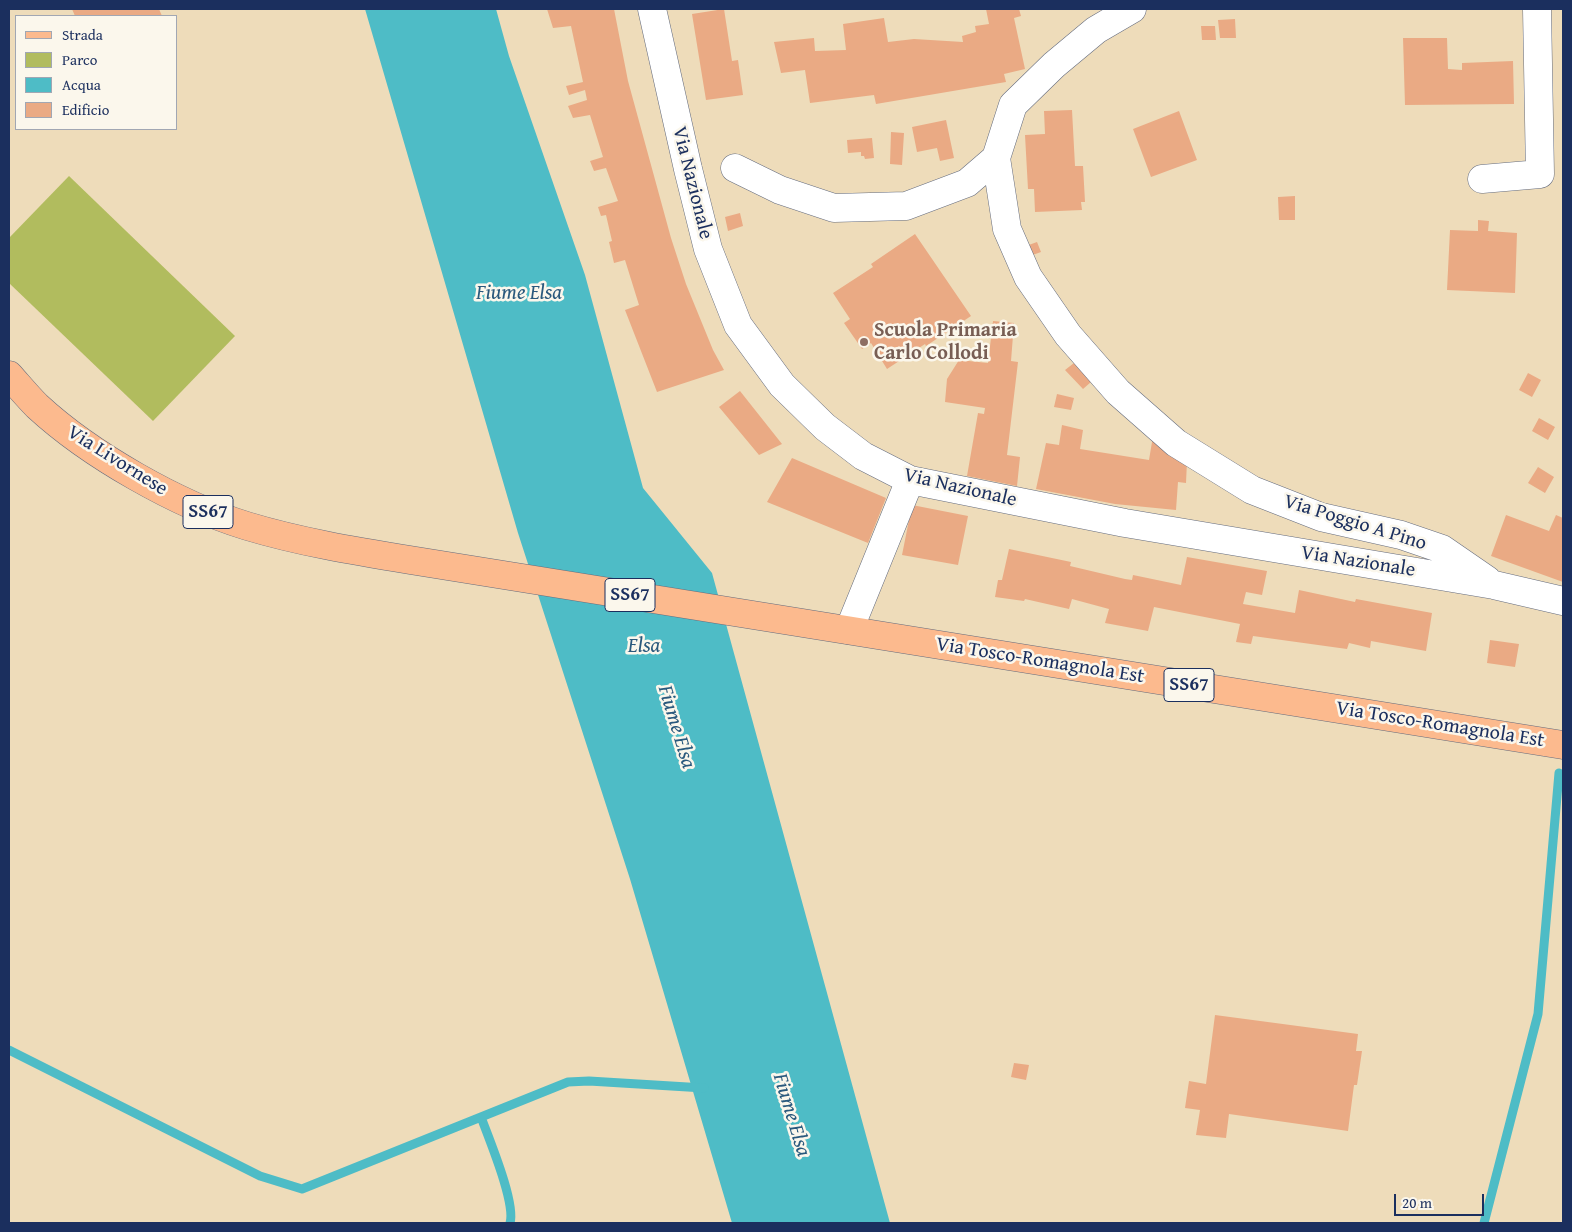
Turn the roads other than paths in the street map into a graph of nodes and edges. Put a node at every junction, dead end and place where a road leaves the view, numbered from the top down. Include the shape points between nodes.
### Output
1 (652, 9) edge
2 (1132, 9) edge
3 (1537, 9) edge
4 (1094, 20) edge
5 (996, 158) junction
6 (735, 168) dead end
7 (1482, 179) dead end
8 (9, 375) edge
9 (910, 480) junction
10 (1494, 585) junction
11 (1563, 601) edge
12 (814, 624) joint
13 (849, 630) junction
14 (1563, 745) edge

1 - 9 street, Via Nazionale via 708,248 738,325 782,385 825,427 863,456
2 - 4 street, Via Poggio A Pino
3 - 7 street via 1540,174
4 - 5 street, Via Poggio A Pino via 1013,105
5 - 6 street via 967,183 906,206 834,208 780,190
5 - 10 street, Via Poggio A Pino via 1007,229 1028,276 1068,335 1118,392 1176,443 1252,490 1321,517 1401,535 1442,549
8 - 12 main road, Via Livornese / SS67 via 37,406 73,435 131,473 207,512 246,526 327,546
9 - 10 street, Via Nazionale via 1125,523
9 - 13 street
10 - 11 street, Via Nazionale
12 - 13 main road, Via Tosco-Romagnola Est / SS67
13 - 14 main road, Via Tosco-Romagnola Est / SS67

